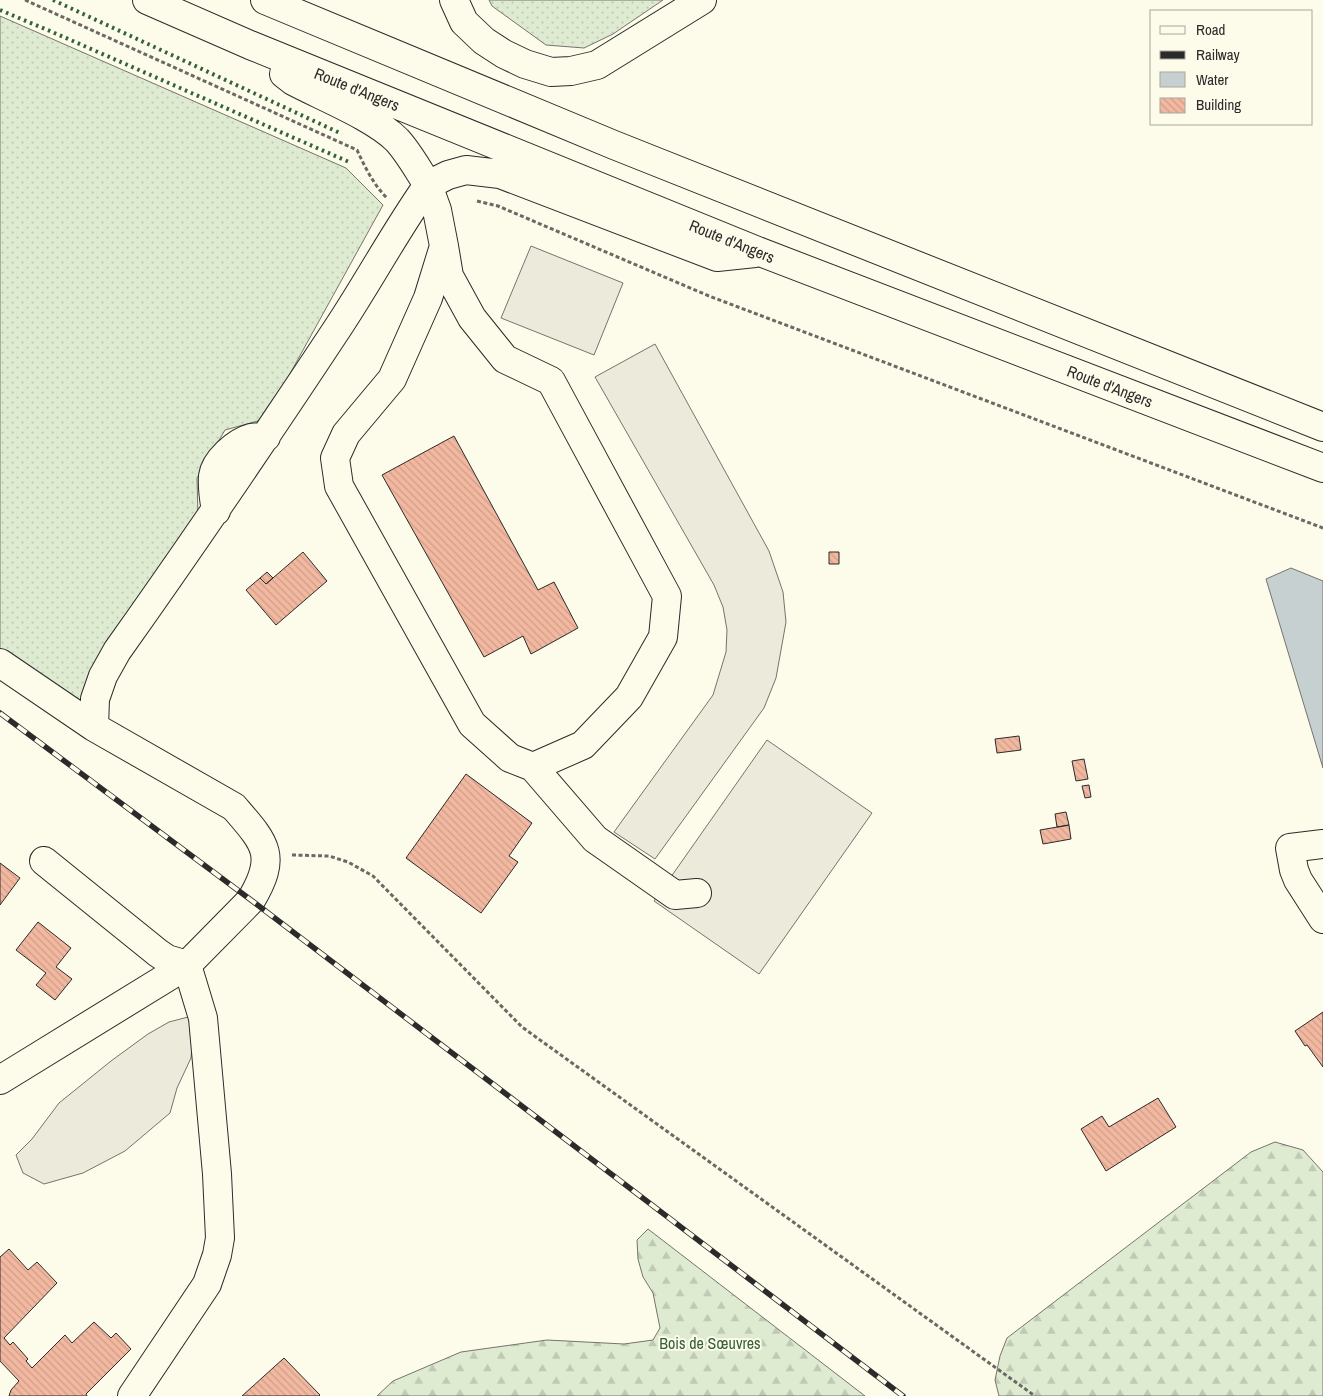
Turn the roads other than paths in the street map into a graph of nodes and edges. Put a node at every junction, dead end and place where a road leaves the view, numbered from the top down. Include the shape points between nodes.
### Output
1 (147, 0) edge
2 (265, 0) edge
3 (454, 0) edge
4 (702, 0) edge
5 (250, 46) junction
6 (428, 184) junction
7 (444, 246) junction
8 (760, 252) junction
9 (1323, 427) edge
10 (1323, 468) edge
11 (0, 663) edge
12 (94, 727) junction
13 (533, 767) junction
14 (1323, 844) edge
15 (44, 861) dead end
16 (698, 893) dead end
17 (1323, 919) edge
18 (187, 965) junction
19 (0, 1080) edge
20 (132, 1396) edge

1 - 5 main road, Route d'Angers
2 - 9 main road via 614,145
3 - 4 main road via 464,22 484,41 525,64 551,72 597,65
5 - 6 main road via 293,81 374,123 396,140
5 - 8 main road, Route d'Angers
6 - 7 main road
6 - 8 main road via 466,170 500,174 717,257
6 - 12 main road via 216,512 117,651 95,699
7 - 13 main road via 428,298 392,379 346,434 335,458 339,486 472,724 510,758
7 - 13 main road via 449,276 472,318 504,358 551,381 667,596 664,637 629,697 583,745
8 - 10 main road, Route d'Angers
11 - 12 main road
12 - 18 main road via 234,807 250,826 266,855 263,875 251,900
13 - 16 main road via 595,839 675,895
14 - 17 main road via 1290,848 1298,880
15 - 18 main road via 158,953
18 - 19 main road
18 - 20 main road via 203,1018 209,1066 220,1238 208,1284

